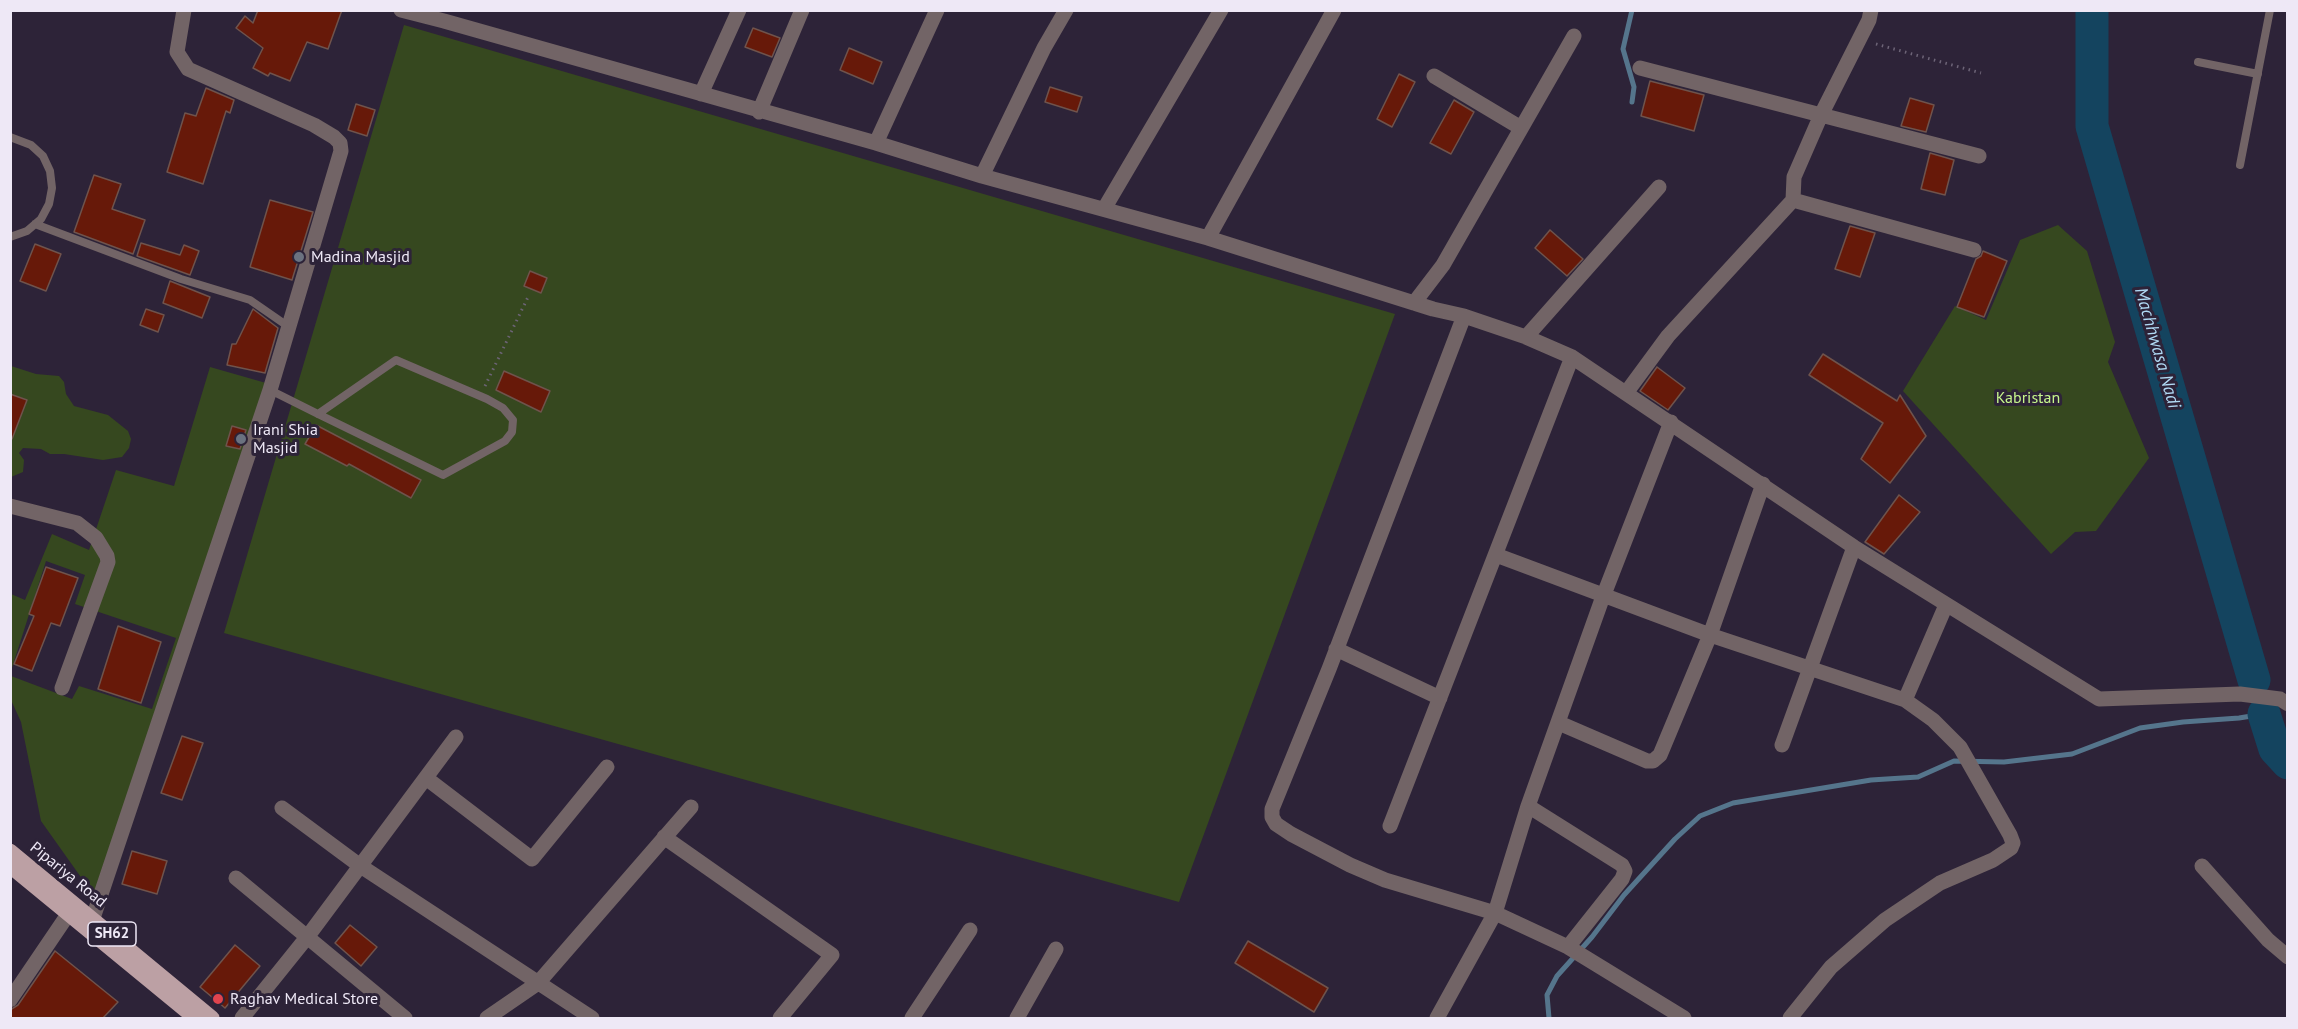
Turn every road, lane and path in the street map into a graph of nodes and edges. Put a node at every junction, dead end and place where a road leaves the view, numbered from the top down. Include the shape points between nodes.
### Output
1 (183, 10) edge
2 (401, 10) edge
3 (739, 10) edge
4 (802, 10) edge
5 (937, 10) edge
6 (1066, 10) edge
7 (1221, 10) edge
8 (1334, 10) edge
9 (1871, 10) edge
10 (2270, 10) edge
11 (1574, 36) dead end
12 (1859, 39) junction
13 (2198, 62) dead end
14 (1640, 68) dead end
15 (1981, 73) dead end
16 (2258, 74) junction
17 (1434, 76) dead end
18 (701, 94) junction
19 (759, 111) junction
20 (1821, 116) junction
21 (1521, 128) junction
22 (10, 137) edge
23 (876, 143) junction
24 (1979, 156) dead end
25 (2240, 165) dead end
26 (982, 176) junction
27 (1659, 187) dead end
28 (1793, 200) junction
29 (1104, 209) junction
30 (35, 224) junction
31 (10, 237) edge
32 (1208, 238) junction
33 (1974, 250) dead end
34 (529, 295) dead end
35 (1414, 303) junction
36 (1464, 316) junction
37 (289, 327) junction
38 (1526, 338) junction
39 (1572, 357) junction
40 (270, 390) junction
41 (1626, 393) junction
42 (480, 395) junction
43 (318, 414) junction
44 (1671, 422) junction
45 (1763, 484) junction
46 (10, 506) edge
47 (1854, 547) junction
48 (1496, 555) junction
49 (1604, 595) junction
50 (1946, 605) junction
51 (1710, 634) junction
52 (1336, 649) junction
53 (1810, 669) junction
54 (62, 688) dead end
55 (1440, 698) junction
56 (1905, 700) junction
57 (2288, 704) edge
58 (1559, 723) junction
59 (456, 737) dead end
60 (1782, 745) dead end
61 (607, 767) dead end
62 (426, 778) junction
63 (1528, 806) junction
64 (691, 807) dead end
65 (282, 808) dead end
66 (1390, 826) dead end
67 (664, 837) junction
68 (10, 852) edge
69 (359, 865) junction
70 (10, 866) edge
71 (2202, 866) dead end
72 (236, 878) dead end
73 (73, 909) junction
74 (1495, 913) junction
75 (93, 918) junction
76 (970, 930) dead end
77 (308, 936) junction
78 (1569, 947) junction
79 (1056, 950) dead end
80 (2288, 957) edge
81 (538, 982) junction
82 (10, 1000) edge
83 (195, 1018) edge
84 (212, 1018) edge
85 (242, 1018) edge
86 (405, 1018) edge
87 (487, 1018) edge
88 (592, 1018) edge
89 (780, 1018) edge
90 (912, 1018) edge
91 (1017, 1018) edge
92 (1437, 1018) edge
93 (1684, 1018) edge
94 (1790, 1018) edge

1 - 37 street via 177,52 188,69 314,125 340,143 341,151
2 - 18 street
3 - 18 street
4 - 19 street
5 - 23 street
6 - 26 street
7 - 29 street
8 - 32 street
9 - 12 street
10 - 16 lane
11 - 21 street
12 - 15 path
12 - 20 street
13 - 16 lane
14 - 20 street
16 - 25 lane
17 - 21 street
18 - 19 street
19 - 23 street
20 - 24 street
20 - 28 street via 1794,177
21 - 35 street via 1443,265
22 - 30 lane via 31,145 43,156 50,171 49,204
23 - 26 street
26 - 29 street
27 - 38 street
28 - 33 street
28 - 41 street via 1668,336
29 - 32 street
30 - 31 lane
30 - 37 lane via 181,279 250,300
32 - 35 street
34 - 42 path
35 - 36 street
36 - 38 street
36 - 52 street
37 - 40 street
38 - 39 street
39 - 41 street
39 - 48 street
40 - 43 lane
40 - 75 street
41 - 44 street
42 - 43 lane via 396,360
42 - 43 lane via 503,408 513,420 512,432 505,441 443,476
44 - 45 street
44 - 49 street
45 - 47 street
45 - 51 street
46 - 54 street via 77,523 96,538 107,556
47 - 50 street
47 - 53 street
48 - 49 street
48 - 55 street
49 - 51 street
49 - 58 street
50 - 56 street
50 - 57 street via 2099,699 2240,694 2280,699
51 - 53 street
51 - 58 street via 1657,759 1647,761
52 - 55 street
52 - 74 street via 1272,809 1276,824 1385,880
53 - 56 street
53 - 60 street
55 - 66 street
56 - 94 street via 1933,720 1963,753 2012,839 2009,850 1940,883 1885,920 1831,967
58 - 63 street
59 - 62 street
61 - 62 street via 532,859
62 - 69 street
63 - 74 street
63 - 78 street via 1622,865 1625,871
64 - 67 street
65 - 69 street
67 - 81 street
67 - 89 street via 832,955
68 - 73 main road, Pipariya Road / SH62
69 - 77 street
69 - 81 street
70 - 73 main road, Pipariya Road / SH62
71 - 80 street
72 - 77 street
73 - 75 main road, Pipariya Road / SH62
73 - 82 street
73 - 83 main road, Pipariya Road / SH62
74 - 78 street
74 - 92 street
75 - 84 main road, Pipariya Road / SH62
76 - 90 street
77 - 85 street
77 - 86 street
78 - 93 street
79 - 91 street
81 - 87 street
81 - 88 street

